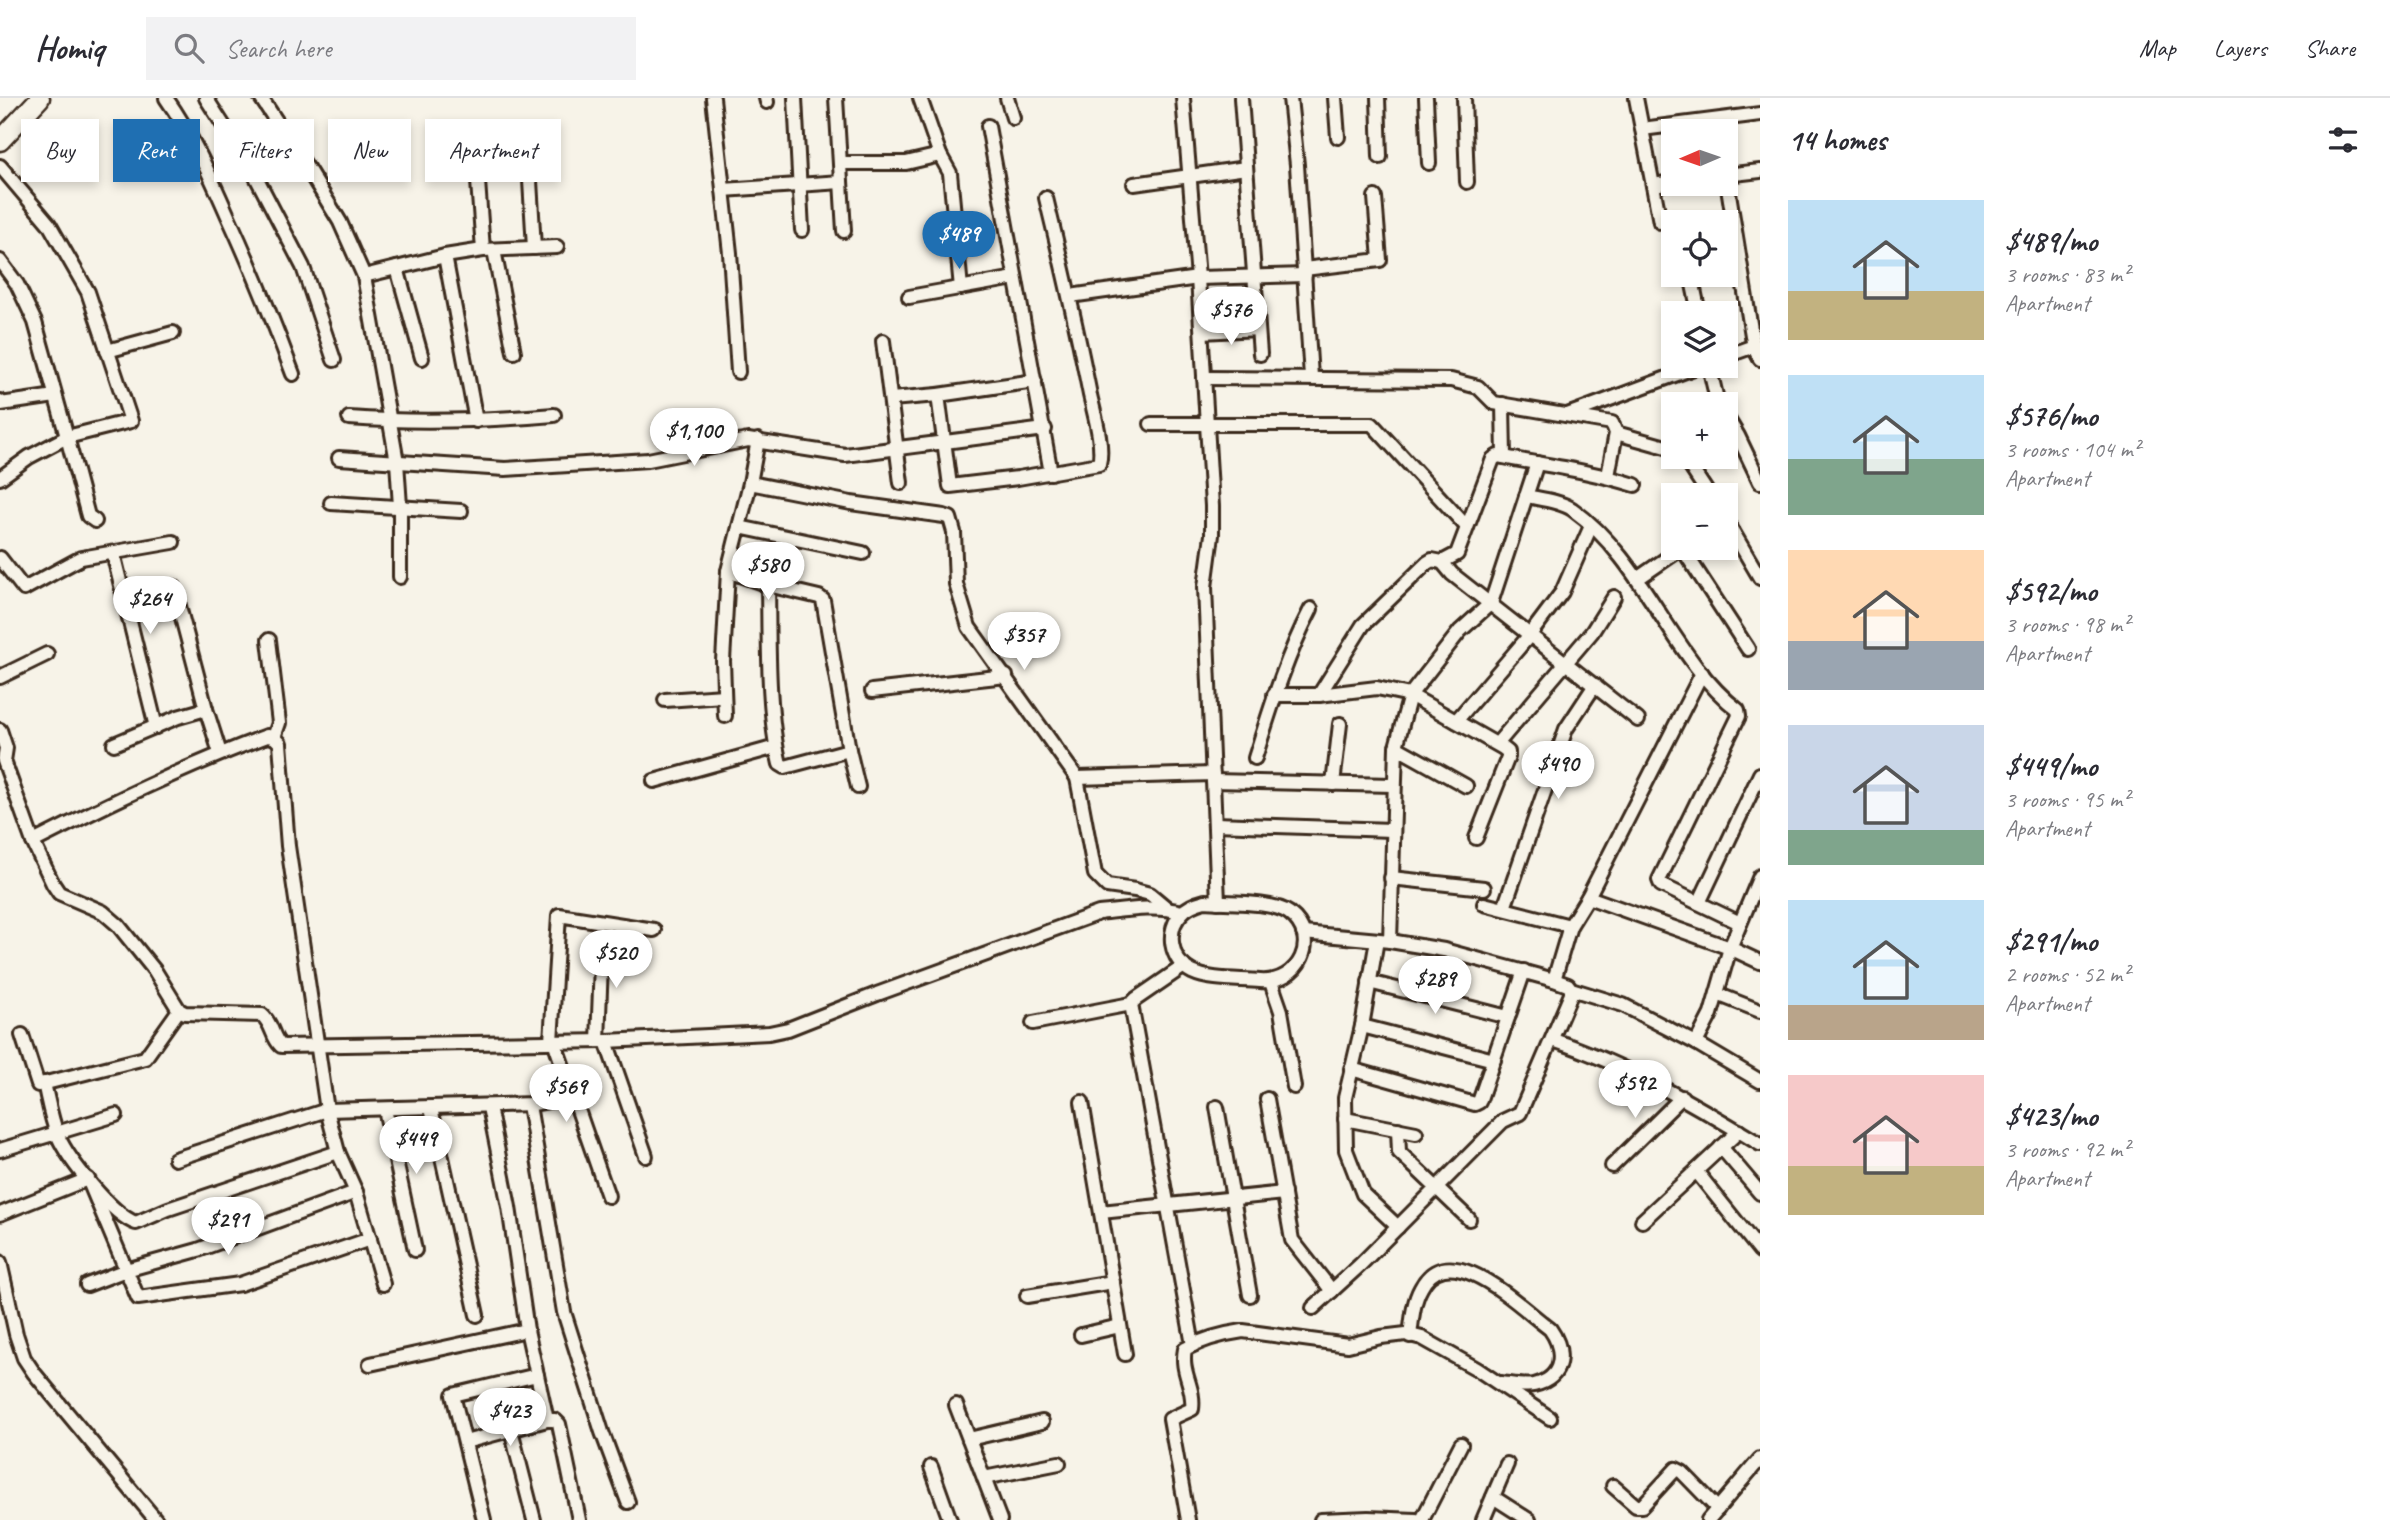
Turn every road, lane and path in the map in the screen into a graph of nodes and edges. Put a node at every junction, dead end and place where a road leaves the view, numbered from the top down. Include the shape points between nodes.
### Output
1 (40, 98) edge
2 (166, 98) edge
3 (206, 98) edge
4 (261, 98) edge
5 (713, 98) edge
6 (795, 98) edge
7 (836, 98) edge
8 (920, 98) edge
9 (1007, 98) edge
10 (1183, 98) edge
11 (1241, 98) edge
12 (1290, 98) edge
13 (1335, 98) edge
14 (1378, 98) edge
15 (1426, 98) edge
16 (1464, 98) edge
17 (1636, 98) edge
18 (1760, 114) edge
19 (1013, 118) dead end
20 (988, 126) dead end
21 (1642, 129) junction
22 (2, 137) edge
23 (1338, 137) dead end
24 (940, 155) junction
25 (1380, 157) dead end
26 (840, 163) junction
27 (1429, 163) dead end
28 (0, 166) edge
29 (1246, 168) junction
30 (1760, 171) edge
31 (1738, 174) edge
32 (1190, 176) junction
33 (480, 182) edge
34 (530, 182) edge
35 (841, 182) junction
36 (1467, 182) dead end
37 (800, 184) junction
38 (1133, 184) dead end
39 (1661, 184) edge
40 (1653, 185) junction
41 (723, 190) junction
42 (1730, 196) edge
43 (1376, 197) dead end
44 (1046, 198) dead end
45 (1661, 222) edge
46 (802, 230) dead end
47 (844, 231) dead end
48 (556, 247) dead end
49 (534, 248) junction
50 (488, 250) junction
51 (445, 256) junction
52 (0, 261) edge
53 (397, 268) junction
54 (1304, 272) junction
55 (1255, 274) junction
56 (364, 276) junction
57 (12, 278) junction
58 (1015, 278) junction
59 (1198, 278) junction
60 (0, 284) edge
61 (961, 288) junction
62 (1070, 296) junction
63 (909, 297) dead end
64 (1258, 328) junction
65 (1202, 332) junction
66 (173, 333) dead end
67 (1755, 340) edge
68 (884, 341) dead end
69 (1738, 349) edge
70 (107, 351) junction
71 (514, 352) dead end
72 (1260, 354) dead end
73 (422, 358) dead end
74 (1760, 359) edge
75 (334, 360) dead end
76 (738, 372) dead end
77 (293, 374) dead end
78 (1204, 377) junction
79 (1311, 377) junction
80 (1667, 378) edge
81 (1035, 381) junction
82 (938, 395) junction
83 (55, 396) junction
84 (891, 399) junction
85 (0, 401) edge
86 (1503, 404) junction
87 (554, 415) dead end
88 (1567, 415) junction
89 (349, 418) dead end
90 (390, 421) junction
91 (475, 421) junction
92 (1151, 424) dead end
93 (1208, 424) junction
94 (1045, 429) junction
95 (1616, 433) junction
96 (1738, 436) edge
97 (67, 437) junction
98 (758, 440) junction
99 (944, 443) junction
100 (1661, 446) edge
101 (897, 449) junction
102 (1504, 457) junction
103 (340, 458) dead end
104 (397, 463) junction
105 (1537, 463) junction
106 (1051, 473) junction
107 (1608, 476) junction
108 (0, 478) edge
109 (1760, 482) edge
110 (750, 483) junction
111 (901, 483) dead end
112 (1635, 485) dead end
113 (1526, 496) junction
114 (331, 503) dead end
115 (400, 506) junction
116 (461, 511) dead end
117 (95, 521) dead end
118 (739, 527) junction
119 (1467, 527) junction
120 (1591, 527) junction
121 (1738, 540) edge
122 (173, 542) dead end
123 (113, 553) junction
124 (863, 553) dead end
125 (0, 558) edge
126 (1665, 560) edge
127 (1690, 560) edge
128 (1442, 562) junction
129 (728, 571) junction
130 (400, 577) dead end
131 (1760, 578) edge
132 (1637, 579) junction
133 (768, 585) junction
134 (174, 587) dead end
135 (1614, 597) dead end
136 (1491, 603) junction
137 (1311, 609) dead end
138 (1529, 636) junction
139 (268, 640) dead end
140 (1748, 649) dead end
141 (47, 654) dead end
142 (1566, 664) junction
143 (1702, 673) junction
144 (1006, 676) junction
145 (0, 677) edge
146 (1595, 685) junction
147 (872, 691) dead end
148 (1274, 695) junction
149 (1319, 695) junction
150 (1410, 695) junction
151 (724, 696) junction
152 (665, 700) dead end
153 (206, 709) junction
154 (725, 716) dead end
155 (1638, 720) dead end
156 (1456, 721) junction
157 (1340, 724) dead end
158 (156, 727) junction
159 (0, 730) edge
160 (274, 737) junction
161 (114, 744) dead end
162 (1497, 744) junction
163 (776, 747) junction
164 (1396, 747) junction
165 (849, 750) junction
166 (220, 753) junction
167 (1255, 758) dead end
168 (2, 761) edge
169 (1760, 774) edge
170 (1077, 778) junction
171 (1213, 778) junction
172 (654, 781) dead end
173 (1333, 784) junction
174 (1393, 785) junction
175 (1466, 786) dead end
176 (858, 787) dead end
177 (1215, 824) junction
178 (1392, 830) junction
179 (1476, 838) dead end
180 (33, 842) junction
181 (1760, 876) edge
182 (1391, 878) junction
183 (1484, 888) dead end
184 (1588, 897) junction
185 (1219, 902) junction
186 (1699, 903) junction
187 (1484, 904) dead end
188 (1504, 908) junction
189 (1168, 909) junction
190 (1182, 912) junction
191 (1740, 923) junction
192 (1570, 926) junction
193 (654, 930) dead end
194 (1303, 933) junction
195 (602, 938) dead end
196 (1383, 941) junction
197 (1730, 948) junction
198 (1760, 962) edge
199 (1184, 966) junction
200 (1524, 971) junction
201 (1555, 979) junction
202 (1271, 982) junction
203 (1369, 982) junction
204 (1571, 989) junction
205 (1717, 994) junction
206 (1131, 1004) junction
207 (179, 1010) junction
208 (1760, 1011) edge
209 (1508, 1017) junction
210 (1033, 1023) dead end
211 (1362, 1026) junction
212 (22, 1035) dead end
213 (1552, 1040) junction
214 (553, 1041) junction
215 (602, 1041) junction
216 (1696, 1043) junction
217 (318, 1045) junction
218 (1494, 1060) junction
219 (1351, 1069) junction
220 (1760, 1081) edge
221 (44, 1083) junction
222 (1294, 1087) dead end
223 (575, 1096) junction
224 (1682, 1097) junction
225 (1267, 1099) dead end
226 (1082, 1102) dead end
227 (529, 1105) junction
228 (489, 1107) junction
229 (1217, 1107) dead end
230 (431, 1108) junction
231 (385, 1109) junction
232 (327, 1110) junction
233 (116, 1115) dead end
234 (1345, 1119) junction
235 (1398, 1129) junction
236 (1739, 1131) junction
237 (57, 1132) junction
238 (1416, 1133) dead end
239 (1760, 1144) edge
240 (1721, 1147) junction
241 (0, 1150) edge
242 (338, 1152) junction
243 (646, 1156) dead end
244 (175, 1159) dead end
245 (1612, 1166) dead end
246 (1696, 1171) junction
247 (88, 1179) junction
248 (1436, 1189) junction
249 (356, 1192) junction
250 (1284, 1193) junction
251 (1760, 1193) edge
252 (608, 1196) dead end
253 (1234, 1198) junction
254 (1168, 1205) junction
255 (1101, 1212) junction
256 (0, 1214) edge
257 (1469, 1219) dead end
258 (1642, 1221) dead end
259 (1398, 1227) junction
260 (370, 1240) junction
261 (415, 1250) dead end
262 (1760, 1251) edge
263 (0, 1262) edge
264 (126, 1270) junction
265 (1113, 1282) junction
266 (383, 1284) dead end
267 (87, 1285) dead end
268 (1332, 1291) junction
269 (1250, 1295) dead end
270 (1027, 1296) dead end
271 (1314, 1308) dead end
272 (477, 1315) dead end
273 (1120, 1326) junction
274 (527, 1330) junction
275 (1081, 1335) dead end
276 (1410, 1335) junction
277 (1193, 1345) junction
278 (1125, 1354) dead end
279 (370, 1364) dead end
280 (537, 1376) junction
281 (1497, 1383) junction
282 (956, 1405) dead end
283 (1550, 1418) dead end
284 (547, 1420) junction
285 (1042, 1422) dead end
286 (511, 1430) junction
287 (969, 1439) junction
288 (465, 1442) junction
289 (1461, 1444) dead end
290 (1760, 1459) edge
291 (1059, 1463) dead end
292 (1507, 1464) dead end
293 (931, 1467) dead end
294 (984, 1478) junction
295 (1613, 1486) dead end
296 (1493, 1496) junction
297 (628, 1502) dead end
298 (1718, 1509) junction
299 (156, 1520) edge
300 (484, 1520) edge
301 (534, 1520) edge
302 (579, 1520) edge
303 (950, 1520) edge
304 (1000, 1520) edge
305 (1188, 1520) edge
306 (1321, 1520) edge
307 (1416, 1520) edge
308 (1422, 1520) edge
309 (1483, 1520) edge
310 (1529, 1520) edge
311 (1708, 1520) edge

1 - 22 main road
2 - 77 street via 207,169
3 - 75 street via 254,173 303,267
4 - 56 street via 340,222
5 - 41 street
6 - 37 street
7 - 26 street
8 - 24 street
9 - 19 street
10 - 32 street
11 - 29 street
12 - 54 street
13 - 23 street
14 - 25 street
15 - 27 street
16 - 36 street
17 - 21 street
18 - 21 street
20 - 58 street
21 - 40 street
24 - 26 street via 906,163
24 - 61 street via 950,173
26 - 35 street
28 - 70 street via 49,224 72,263 88,292
29 - 32 street
29 - 55 street
30 - 31 street
32 - 38 street
32 - 59 street
33 - 50 street
34 - 49 street
35 - 37 street
35 - 47 street
37 - 41 street
37 - 46 street
39 - 40 street
40 - 45 street
41 - 76 street
42 - 67 street
43 - 54 street via 1380,260
44 - 62 street
48 - 49 street
49 - 50 street
50 - 51 street
50 - 71 street
51 - 53 street
51 - 91 street
52 - 57 street
53 - 56 street
53 - 73 street
54 - 55 street
54 - 79 street
55 - 59 street
55 - 64 street
56 - 90 street
57 - 60 street
57 - 83 street via 35,322
58 - 61 street
58 - 81 street
59 - 62 street
59 - 65 street
61 - 63 street
62 - 106 street via 1101,458 1094,466
64 - 65 street
64 - 72 street
65 - 78 street
66 - 70 street
67 - 69 street
67 - 74 street
68 - 84 street
70 - 97 street via 131,421
78 - 79 street
78 - 93 street
79 - 86 street via 1444,379 1478,387 1489,400
80 - 88 street
81 - 82 street
81 - 94 street
82 - 84 street
82 - 99 street
83 - 85 street
83 - 97 street
84 - 101 street
86 - 88 street
86 - 102 street
87 - 91 street
88 - 95 street via 1612,423
89 - 90 street
90 - 91 street
90 - 104 street
92 - 93 street
93 - 119 street via 1372,424
93 - 171 street via 1212,526 1205,587
94 - 99 street
94 - 106 street
95 - 100 street
95 - 107 street
96 - 109 street
97 - 108 street
97 - 117 street via 88,516
98 - 101 street via 845,455
98 - 104 street via 648,460 505,469
98 - 110 street
99 - 101 street
99 - 106 street via 950,486
101 - 111 street
102 - 105 street
102 - 119 street via 1498,456 1490,464
103 - 104 street
104 - 115 street
105 - 107 street
105 - 113 street
107 - 112 street
110 - 118 street
110 - 144 street via 950,518 962,607
113 - 120 street via 1565,505
113 - 136 street
114 - 115 street
115 - 116 street
115 - 130 street
118 - 124 street
118 - 129 street
119 - 128 street via 1457,554
120 - 132 street via 1618,551
120 - 138 street via 1562,592
121 - 131 street
122 - 123 street
123 - 125 street via 81,558 24,589
123 - 158 street
126 - 132 street
127 - 140 street
128 - 136 street
128 - 149 street via 1427,563 1363,625
129 - 133 street
129 - 151 street
132 - 143 street
133 - 163 street
133 - 165 street via 823,600
134 - 153 street
135 - 142 street
136 - 138 street
136 - 150 street via 1460,631
137 - 148 street
138 - 142 street
138 - 156 street
139 - 160 street via 279,723
141 - 145 street
142 - 146 street
142 - 162 street
143 - 184 street
143 - 186 street via 1739,716 1660,880 1661,885
144 - 147 street
144 - 170 street
146 - 155 street
146 - 188 street via 1566,729
148 - 149 street
148 - 167 street
149 - 150 street via 1377,688
150 - 156 street
150 - 164 street
151 - 152 street
151 - 154 street
153 - 158 street
153 - 166 street
156 - 162 street
157 - 173 street
158 - 161 street
159 - 168 street via 6,748
160 - 166 street
160 - 217 street via 280,743 288,846
162 - 179 street via 1508,757
163 - 165 street via 785,767
163 - 172 street
164 - 174 street
164 - 175 street
165 - 176 street
166 - 180 street
168 - 180 street
169 - 186 street
170 - 171 street
170 - 189 street via 1095,874 1107,886 1150,894
171 - 173 street
171 - 177 street
173 - 174 street
174 - 178 street
177 - 178 street
177 - 185 street
178 - 182 street
180 - 207 street via 60,893 103,912 118,925
181 - 191 street
182 - 183 street
182 - 196 street
184 - 192 street
184 - 197 street
185 - 190 street via 1205,901
185 - 194 street via 1276,907 1298,921
186 - 191 street
187 - 188 street
188 - 192 street
189 - 190 street
189 - 215 street via 1099,914 788,1029
190 - 199 street via 1171,936 1178,961
191 - 197 street
192 - 201 street
193 - 214 street via 559,915
194 - 196 street
194 - 202 street via 1302,959 1284,978
195 - 215 street
196 - 200 street via 1444,950
196 - 203 street
197 - 198 street
197 - 205 street
199 - 202 street via 1200,976
199 - 206 street
200 - 201 street
200 - 209 street
201 - 204 street
202 - 222 street via 1281,1011
203 - 209 street
203 - 211 street
204 - 213 street
204 - 216 street via 1623,1005
205 - 208 street
205 - 216 street
206 - 210 street
206 - 254 street
207 - 217 street via 262,1015 270,1021 274,1040 281,1046
207 - 221 street via 145,1058
209 - 218 street
211 - 218 street
211 - 219 street
212 - 221 street via 35,1082
213 - 224 street
213 - 248 street via 1520,1113 1503,1121
214 - 215 street
214 - 217 street
214 - 223 street
215 - 243 street
216 - 220 street
217 - 232 street
218 - 219 street via 1475,1104
219 - 234 street
221 - 237 street
223 - 227 street
223 - 252 street
224 - 236 street
224 - 245 street
225 - 250 street
226 - 255 street
227 - 228 street
227 - 297 street via 564,1312
228 - 230 street
228 - 274 street
229 - 253 street
230 - 231 street
230 - 272 street
231 - 232 street
231 - 261 street
232 - 242 street
232 - 244 street
233 - 237 street
234 - 235 street
234 - 259 street via 1346,1150 1359,1187
235 - 238 street
235 - 248 street via 1399,1152
236 - 239 street
236 - 240 street
237 - 241 street
237 - 247 street via 66,1154
240 - 246 street
240 - 251 street
242 - 247 street via 136,1223 115,1210
242 - 249 street
246 - 258 street
246 - 262 street
247 - 256 street
247 - 264 street
248 - 257 street
248 - 259 street
249 - 260 street
249 - 264 street via 198,1250
250 - 253 street
250 - 268 street via 1292,1240
253 - 254 street
253 - 269 street
254 - 255 street
254 - 277 street
255 - 265 street
259 - 268 street
260 - 264 street via 240,1284 176,1294 138,1298
260 - 266 street
263 - 299 street via 24,1358
264 - 267 street
265 - 270 street
265 - 273 street
268 - 271 street
273 - 275 street
273 - 278 street
274 - 279 street
274 - 280 street
276 - 277 street via 1348,1345 1243,1331
276 - 281 street
276 - 281 street via 1417,1298 1429,1275 1441,1268 1458,1268 1479,1276 1550,1328 1561,1354 1551,1378 1533,1386
277 - 305 street via 1185,1349 1183,1360 1192,1409 1169,1423
280 - 284 street
280 - 288 street via 453,1395
281 - 283 street
282 - 287 street
284 - 286 street
284 - 302 street via 559,1424
285 - 287 street
286 - 288 street
286 - 301 street
287 - 294 street
288 - 300 street
289 - 308 street
290 - 298 street
291 - 294 street
292 - 296 street
293 - 303 street
294 - 304 street
295 - 298 street via 1642,1506 1676,1469
296 - 309 street
296 - 310 street
298 - 311 street
306 - 307 street

